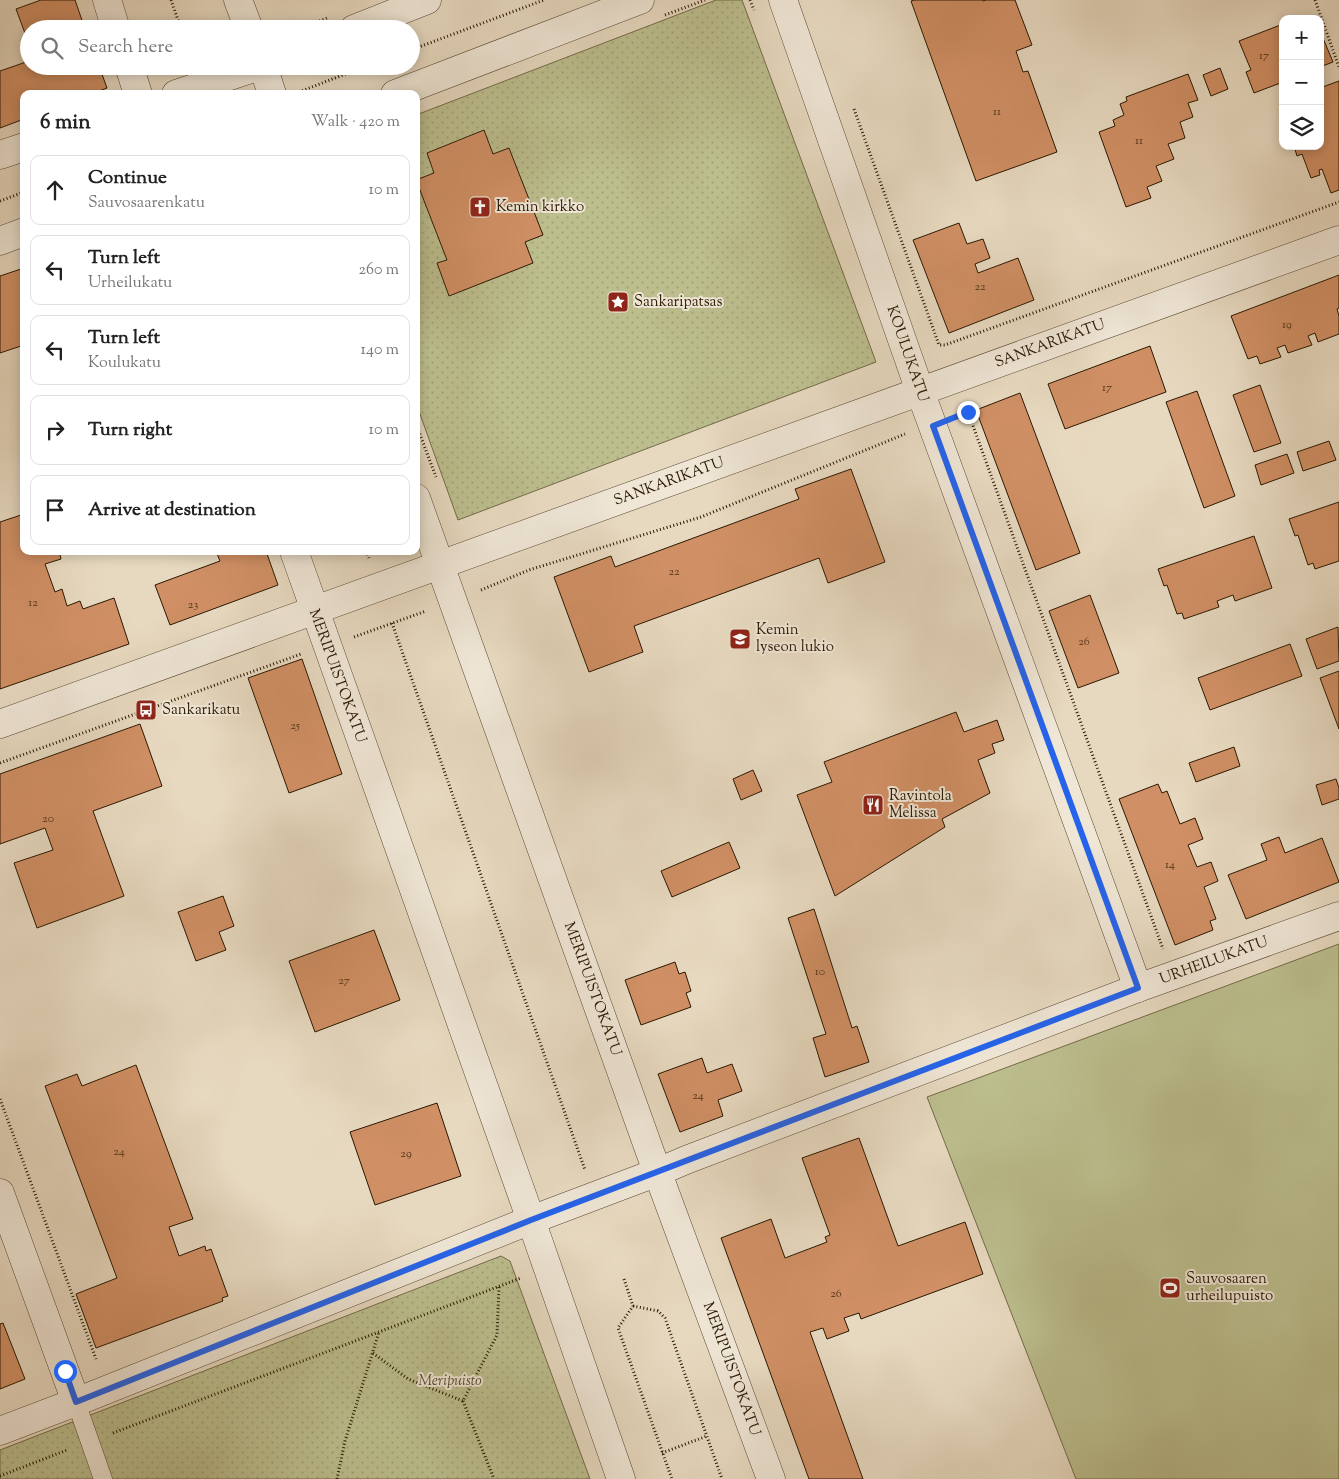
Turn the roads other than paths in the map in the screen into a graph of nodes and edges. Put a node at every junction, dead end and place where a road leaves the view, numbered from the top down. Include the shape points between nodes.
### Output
1 (107, 0) edge
2 (238, 0) edge
3 (427, 0) edge
4 (640, 0) edge
5 (784, 0) edge
6 (113, 20) edge
7 (246, 20) edge
8 (377, 20) edge
9 (132, 75) edge
10 (234, 75) edge
11 (269, 75) edge
12 (137, 90) edge
13 (188, 90) edge
14 (282, 90) edge
15 (405, 90) edge
16 (20, 148) edge
17 (0, 155) edge
18 (20, 234) edge
19 (1339, 240) edge
20 (0, 241) edge
21 (920, 391) junction
22 (420, 509) edge
23 (295, 555) edge
24 (440, 565) junction
25 (314, 610) junction
26 (0, 724) edge
27 (1339, 916) edge
28 (1138, 988) junction
29 (658, 1172) junction
30 (0, 1193) edge
31 (531, 1220) junction
32 (76, 1402) junction
33 (0, 1430) edge
34 (103, 1479) edge
35 (621, 1479) edge
36 (771, 1479) edge

1 - 6 street
2 - 7 street
3 - 8 street
4 - 15 street
5 - 21 street, KOULUKATU
9 - 12 street
10 - 13 street
11 - 14 street
16 - 17 street
18 - 20 street
19 - 21 street, SANKARIKATU
21 - 24 street, SANKARIKATU
21 - 28 street, KOULUKATU
22 - 24 street, MERIPUISTOKATU
23 - 25 street, MERIPUISTOKATU
24 - 25 street, SANKARIKATU
24 - 29 street, MERIPUISTOKATU
25 - 26 street, SANKARIKATU
25 - 31 street, MERIPUISTOKATU
27 - 28 street, URHEILUKATU
28 - 29 street, URHEILUKATU
29 - 31 street, URHEILUKATU
29 - 36 street, MERIPUISTOKATU
30 - 32 street
31 - 32 street, URHEILUKATU
31 - 35 street, MERIPUISTOKATU
32 - 33 street, URHEILUKATU
32 - 34 lane

